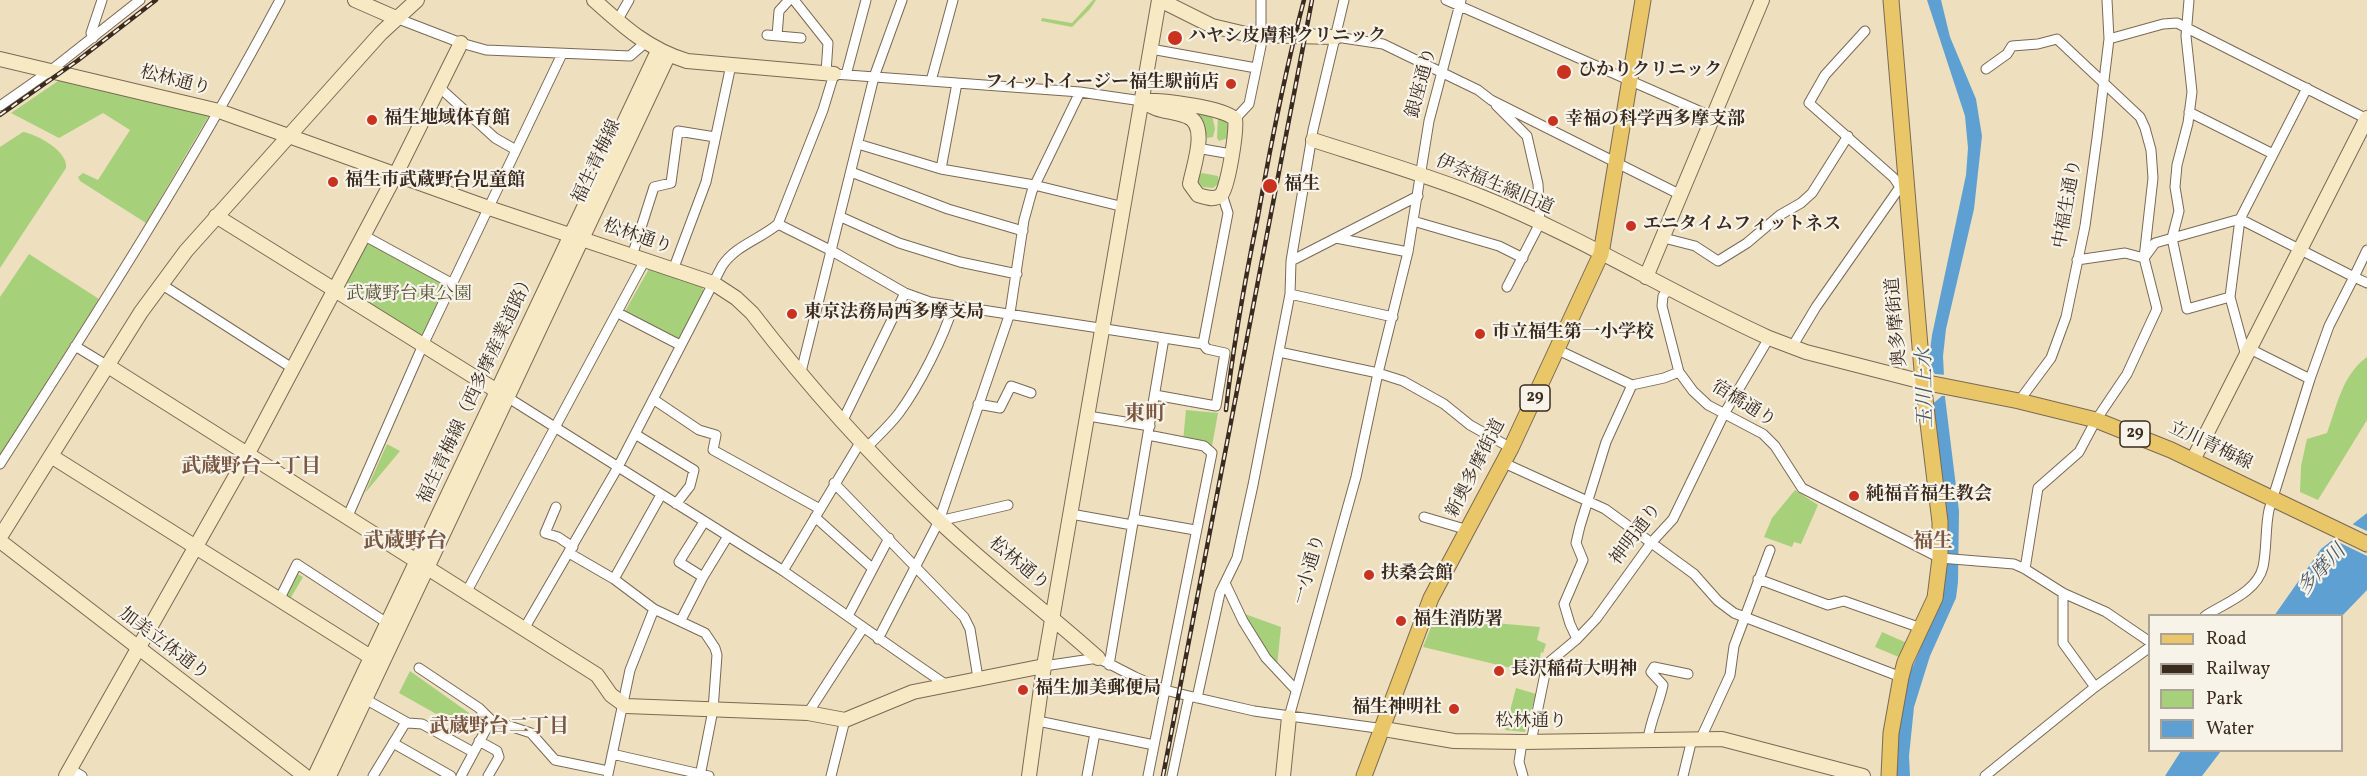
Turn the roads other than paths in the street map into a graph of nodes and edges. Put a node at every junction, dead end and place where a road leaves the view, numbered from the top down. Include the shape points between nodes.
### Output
1 (102, 0) edge
2 (140, 0) edge
3 (280, 0) edge
4 (355, 0) edge
5 (417, 0) edge
6 (594, 0) edge
7 (629, 0) edge
8 (792, 0) edge
9 (866, 0) edge
10 (902, 0) edge
11 (953, 0) edge
12 (1160, 0) edge
13 (1261, 0) edge
14 (1344, 0) edge
15 (1446, 0) edge
16 (1643, 0) edge
17 (1762, 0) edge
18 (1891, 0) edge
19 (2107, 0) edge
20 (2189, 0) edge
21 (1460, 2) edge
22 (396, 18) junction
23 (618, 21) junction
24 (2186, 27) junction
25 (1865, 31) dead end
26 (1261, 34) junction
27 (1336, 37) junction
28 (93, 38) junction
29 (801, 38) dead end
30 (2109, 39) junction
31 (461, 43) junction
32 (645, 43) junction
33 (1151, 49) junction
34 (663, 53) junction
35 (562, 54) junction
36 (0, 59) edge
37 (731, 65) junction
38 (1256, 68) junction
39 (1986, 69) dead end
40 (50, 71) junction
41 (1442, 72) junction
42 (835, 74) junction
43 (874, 77) junction
44 (1629, 80) junction
45 (931, 81) junction
46 (957, 83) junction
47 (2104, 83) junction
48 (439, 87) junction
49 (2307, 88) junction
50 (1080, 92) junction
51 (1491, 100) junction
52 (1142, 101) junction
53 (0, 106) edge
54 (219, 111) junction
55 (2189, 112) junction
56 (1525, 117) junction
57 (1713, 117) junction
58 (1235, 119) junction
59 (2367, 119) edge
60 (1520, 127) junction
61 (288, 135) junction
62 (1848, 136) junction
63 (716, 137) junction
64 (1313, 140) junction
65 (858, 144) junction
66 (1197, 148) junction
67 (516, 150) junction
68 (1231, 154) junction
69 (2273, 154) junction
70 (1616, 162) junction
71 (941, 169) junction
72 (851, 172) junction
73 (396, 174) junction
74 (1421, 174) junction
75 (1034, 185) junction
76 (1903, 187) junction
77 (1222, 194) junction
78 (1681, 195) junction
79 (1418, 196) junction
80 (1124, 207) junction
81 (489, 208) junction
82 (216, 216) junction
83 (841, 217) junction
84 (2240, 219) junction
85 (1413, 221) junction
86 (1540, 223) junction
87 (778, 224) junction
88 (1023, 231) junction
89 (363, 235) junction
90 (576, 237) junction
91 (1336, 238) junction
92 (1664, 238) junction
93 (2172, 238) junction
94 (2300, 250) junction
95 (2367, 250) edge
96 (832, 251) junction
97 (1408, 252) junction
98 (1600, 254) junction
99 (639, 258) junction
100 (1523, 258) junction
101 (2144, 258) junction
102 (2077, 260) junction
103 (1291, 261) junction
104 (673, 270) junction
105 (1017, 274) junction
106 (1646, 277) junction
107 (2354, 277) junction
108 (561, 283) joint
109 (713, 283) junction
110 (2367, 283) edge
111 (161, 284) junction
112 (453, 284) junction
113 (1507, 287) dead end
114 (335, 289) junction
115 (1669, 289) junction
116 (905, 293) junction
117 (1290, 294) junction
118 (2230, 297) junction
119 (953, 306) junction
120 (618, 313) junction
121 (1010, 313) junction
122 (1393, 318) junction
123 (1103, 328) junction
124 (1164, 338) junction
125 (1769, 338) junction
126 (1203, 344) junction
127 (423, 345) junction
128 (680, 345) junction
129 (75, 346) junction
130 (1792, 347) junction
131 (1558, 350) junction
132 (1279, 351) junction
133 (2248, 352) junction
134 (108, 366) junction
135 (292, 368) junction
136 (801, 372) junction
137 (1679, 372) junction
138 (1378, 373) junction
139 (2310, 379) junction
140 (1925, 382) junction
141 (1632, 384) junction
142 (1031, 393) dead end
143 (502, 394) junction
144 (1155, 394) junction
145 (653, 399) junction
146 (2019, 401) junction
147 (978, 404) junction
148 (1724, 414) junction
149 (1088, 416) junction
150 (843, 420) junction
151 (2096, 420) junction
152 (557, 428) junction
153 (1149, 431) junction
154 (635, 434) junction
155 (864, 444) junction
156 (1511, 448) junction
157 (247, 454) junction
158 (51, 456) junction
159 (2193, 460) junction
160 (1504, 463) junction
161 (0, 464) edge
162 (618, 467) junction
163 (834, 483) junction
164 (661, 495) junction
165 (2272, 498) junction
166 (1587, 501) junction
167 (676, 504) junction
168 (1008, 505) dead end
169 (556, 507) dead end
170 (818, 513) junction
171 (1071, 514) junction
172 (1424, 517) dead end
173 (347, 518) junction
174 (939, 521) junction
175 (704, 522) junction
176 (1133, 522) junction
177 (1195, 530) junction
178 (1468, 530) junction
179 (728, 536) junction
180 (888, 538) junction
181 (0, 539) edge
182 (1651, 543) junction
183 (2367, 544) edge
184 (195, 547) junction
185 (571, 550) junction
186 (1770, 550) dead end
187 (1942, 558) junction
188 (421, 564) junction
189 (916, 565) junction
190 (872, 568) junction
191 (2025, 569) junction
192 (783, 571) junction
193 (703, 577) junction
194 (614, 579) junction
195 (1758, 579) junction
196 (1226, 583) junction
197 (466, 593) junction
198 (2063, 593) junction
199 (279, 600) junction
200 (654, 609) junction
201 (2207, 614) edge
202 (848, 616) junction
203 (1054, 617) junction
204 (1744, 617) junction
205 (681, 620) junction
206 (387, 623) junction
207 (863, 628) junction
208 (1921, 628) junction
209 (524, 629) junction
210 (878, 639) junction
211 (1577, 639) junction
212 (2148, 641) edge
213 (2148, 647) edge
214 (138, 648) junction
215 (376, 660) junction
216 (1104, 661) junction
217 (1044, 666) junction
218 (419, 668) dead end
219 (1688, 674) dead end
220 (1901, 677) junction
221 (978, 678) junction
222 (945, 684) junction
223 (2095, 687) junction
224 (1166, 690) junction
225 (1296, 690) junction
226 (1193, 697) junction
227 (365, 699) junction
228 (622, 704) junction
229 (713, 710) junction
230 (808, 713) junction
231 (1289, 717) junction
232 (491, 720) junction
233 (844, 720) junction
234 (406, 722) junction
235 (1038, 722) junction
236 (1384, 729) junction
237 (1095, 733) junction
238 (1648, 739) junction
239 (1696, 739) junction
240 (478, 741) junction
241 (1527, 742) junction
242 (393, 743) junction
243 (1154, 745) junction
244 (472, 752) junction
245 (612, 754) junction
246 (608, 773) edge
247 (73, 774) edge
248 (704, 775) edge
249 (305, 776) edge
250 (315, 776) edge
251 (328, 776) edge
252 (373, 776) edge
253 (451, 776) edge
254 (461, 776) edge
255 (488, 776) edge
256 (831, 776) edge
257 (1029, 776) edge
258 (1087, 776) edge
259 (1148, 776) edge
260 (1172, 776) edge
261 (1282, 776) edge
262 (1364, 776) edge
263 (1523, 776) edge
264 (1683, 776) edge
265 (1863, 776) edge
266 (1888, 776) edge
267 (1984, 776) edge

1 - 28 street via 91,33
2 - 28 street
3 - 54 street
4 - 22 street
5 - 22 street
6 - 23 street
7 - 23 street
8 - 29 street via 779,11 772,35
8 - 42 street via 828,43
9 - 42 street
10 - 43 street
11 - 45 street
12 - 26 street via 1212,26
12 - 33 street
13 - 26 street
14 - 27 street
15 - 21 street
16 - 44 main road, 新奥多摩街道 / 29
17 - 57 street
18 - 76 main road, 奥多摩街道
19 - 30 street, 中福生通り
20 - 24 street
21 - 41 street, 銀座通り
21 - 44 street
22 - 31 street
22 - 61 street
23 - 32 street
24 - 30 street via 2163,24
24 - 49 street
24 - 55 street via 2191,71
25 - 62 street via 1825,75 1809,103
26 - 27 street
26 - 38 street
27 - 41 street via 1383,44
27 - 64 street
28 - 40 street
30 - 47 street, 中福生通り
31 - 35 street via 486,50
31 - 48 street
32 - 34 street
32 - 35 street via 630,56
33 - 38 street
33 - 52 street
34 - 37 street via 687,61
34 - 90 street, 福生青梅線
35 - 67 street
36 - 40 street, 松林通り
37 - 42 street
37 - 63 street
38 - 58 street via 1250,104
39 - 47 street via 2012,46 2057,39
40 - 53 street
40 - 54 street, 松林通り
41 - 51 street
41 - 74 street, 銀座通り
42 - 43 street
42 - 87 street
43 - 45 street
43 - 65 street
44 - 57 street
44 - 70 main road, 新奥多摩街道 / 29
45 - 46 street
46 - 50 street
46 - 71 street
47 - 101 street via 2140,117 2151,150
47 - 102 street, 中福生通り
48 - 67 street via 495,138
48 - 73 street
49 - 59 street
49 - 69 street
50 - 52 street
50 - 75 street
51 - 56 street
51 - 60 street
52 - 58 street via 1224,112
52 - 66 street via 1155,110 1192,119 1199,128
52 - 80 street
54 - 61 street, 松林通り
54 - 129 street
55 - 69 street
55 - 93 street via 2177,165 2175,187 2180,211
56 - 60 street via 1520,120
56 - 70 street
57 - 78 street
58 - 68 street
59 - 94 street
60 - 86 street via 1533,157
61 - 73 street, 松林通り
61 - 82 street
62 - 76 street
62 - 92 street via 1812,193 1718,261 1695,246
63 - 99 street via 678,131 671,183 654,187
63 - 104 street via 706,182
64 - 74 street, 伊奈福生線旧道
64 - 103 street
65 - 71 street
65 - 72 street
66 - 68 street
66 - 77 street via 1192,190 1209,198
67 - 81 street
68 - 77 street
69 - 84 street
70 - 78 street
70 - 98 main road, 新奥多摩街道 / 29
71 - 75 street
72 - 83 street
72 - 88 street via 948,209
73 - 81 street, 松林通り
73 - 89 street
74 - 79 street, 銀座通り
74 - 86 street, 伊奈福生線旧道
75 - 80 street
75 - 88 street
76 - 130 street via 1816,307
76 - 140 main road, 奥多摩街道
77 - 126 street via 1228,213
78 - 92 street
79 - 85 street, 銀座通り
79 - 91 street
80 - 123 street
81 - 90 street, 松林通り
81 - 112 street
82 - 111 street
82 - 114 street
83 - 96 street
83 - 105 street via 899,243
84 - 93 street
84 - 94 street
84 - 118 street
85 - 97 street, 銀座通り
85 - 100 street via 1498,246
86 - 98 street, 伊奈福生線旧道
86 - 100 street
87 - 96 street
87 - 109 street via 734,252
88 - 105 street
89 - 112 street
89 - 114 street
90 - 99 street, 松林通り
90 - 108 street, 福生青梅線
90 - 143 street, 福生青梅線（西多摩産業道路）
91 - 97 street
91 - 103 street
92 - 106 street
93 - 101 street via 2155,243
93 - 118 street via 2187,309
94 - 107 street
94 - 133 street
95 - 107 street
96 - 116 street
96 - 136 street
97 - 122 street, 一小通り
98 - 106 street, 伊奈福生線旧道
98 - 131 main road, 新奥多摩街道 / 29
99 - 104 street, 松林通り
99 - 120 street
100 - 113 street
101 - 102 street via 2125,253
101 - 151 street via 2156,314 2127,374
102 - 146 street, 中福生通り via 2066,317 2051,358
103 - 117 street
104 - 109 street, 松林通り
105 - 121 street
106 - 115 street, 伊奈福生線旧道
107 - 110 street
107 - 139 street via 2329,326
108 - 143 street, 福生青梅線（西多摩産業道路）
109 - 128 street
109 - 136 street, 松林通り via 752,313
111 - 134 street
111 - 135 street
112 - 127 street
114 - 127 street
114 - 135 street
115 - 125 street, 伊奈福生線旧道
115 - 137 street, 宿橋通り via 1662,306
116 - 119 street
116 - 150 street
117 - 122 street
117 - 132 street
118 - 133 street
119 - 121 street
119 - 155 street via 947,329 899,414
120 - 128 street
120 - 152 street
121 - 123 street
121 - 147 street
122 - 138 street, 一小通り
123 - 124 street
123 - 149 street
124 - 126 street
124 - 144 street
125 - 130 street, 伊奈福生線旧道
125 - 148 street, 神明通り
126 - 144 street via 1207,349 1225,353 1216,406
127 - 143 street
127 - 173 street
128 - 145 street
129 - 134 street
129 - 161 street
130 - 140 street, 伊奈福生線旧道
131 - 141 street
131 - 156 main road, 新奥多摩街道 / 29
132 - 138 street
132 - 196 street via 1237,558
133 - 139 street
133 - 159 street
134 - 157 street
134 - 158 street
135 - 157 street
136 - 150 street, 松林通り
137 - 141 street
137 - 148 street, 宿橋通り via 1693,392
138 - 156 street via 1424,392
138 - 225 street, 一小通り via 1356,477
139 - 165 street
140 - 146 main road, 立川青梅線 / 29
140 - 187 main road, 奥多摩街道
141 - 166 street via 1606,442
142 - 147 street via 1011,386 1000,408
143 - 152 street
143 - 188 street, 福生青梅線（西多摩産業道路）
144 - 153 street
145 - 154 street
145 - 170 street via 699,430 716,435 712,450
146 - 151 main road, 立川青梅線 / 29
147 - 174 street
148 - 182 street, 神明通り via 1673,519
148 - 187 street, 宿橋通り via 1763,434 1802,488
149 - 153 street
149 - 171 street
150 - 155 street, 松林通り
151 - 159 main road, 立川青梅線 / 29
151 - 191 street via 2079,452 2038,488
152 - 162 street
152 - 197 street
153 - 176 street
153 - 177 street via 1204,446 1212,453
154 - 162 street
154 - 167 street via 694,470 690,486
155 - 163 street
155 - 174 street, 松林通り
156 - 160 main road, 新奥多摩街道 / 29
157 - 173 street
157 - 184 street
158 - 181 street
158 - 184 street
159 - 165 main road, 立川青梅線 / 29
160 - 166 street
160 - 178 main road, 新奥多摩街道 / 29
162 - 164 street
162 - 185 street
163 - 170 street
163 - 180 street
164 - 167 street
164 - 194 street
165 - 183 main road, 立川青梅線 / 29
165 - 201 street via 2262,570 2257,580
166 - 182 street via 1605,509
166 - 211 street via 1576,543 1583,560 1564,604
167 - 175 street
168 - 174 street
169 - 185 street via 545,533 558,537
170 - 190 street
170 - 192 street
171 - 176 street
171 - 203 street
172 - 178 street
173 - 188 street
174 - 189 street
174 - 203 street, 松林通り
175 - 179 street
175 - 193 street via 679,562
176 - 177 street
176 - 216 street
177 - 224 street
178 - 236 main road, 新奥多摩街道 / 29 via 1431,598
179 - 192 street
179 - 193 street
180 - 189 street
180 - 190 street
181 - 214 street, 加美立体通り
182 - 204 street via 1694,574 1725,608
182 - 211 street, 神明通り
184 - 199 street
184 - 214 street
185 - 194 street
185 - 209 street
186 - 195 street
187 - 191 street via 2014,564
187 - 208 main road, 奥多摩街道 via 1935,598
188 - 197 street
188 - 206 street, 福生青梅線（西多摩産業道路）
188 - 215 street, 福生青梅線（西多摩産業道路）
189 - 210 street
189 - 221 street via 964,617 970,628
190 - 202 street
191 - 198 street
192 - 202 street
193 - 205 street
194 - 200 street
195 - 204 street
195 - 208 street via 1828,605 1844,601
196 - 225 street via 1260,650
196 - 226 street
197 - 209 street
198 - 212 street via 2106,612
198 - 223 street via 2063,643
199 - 206 street via 297,564
199 - 215 street
200 - 205 street
200 - 228 street via 630,670
202 - 207 street
203 - 216 street, 松林通り
203 - 217 street
204 - 220 street
204 - 239 street via 1730,675
205 - 229 street via 705,633 715,648
206 - 215 street, 福生青梅線（西多摩産業道路）
207 - 210 street
207 - 230 street
208 - 220 main road, 奥多摩街道
209 - 228 street via 597,675
210 - 222 street
211 - 241 street, 神明通り via 1547,664
213 - 223 street
214 - 247 street
214 - 249 street, 加美立体通り
215 - 227 street, 福生青梅線（西多摩産業道路）
215 - 250 street, 福生青梅線（西多摩産業道路）
216 - 217 street
216 - 224 street, 松林通り
217 - 221 street
217 - 235 street
218 - 232 street
219 - 238 street via 1654,667 1651,672 1663,685
220 - 266 main road, 奥多摩街道
221 - 222 street
222 - 233 street via 913,692
223 - 267 street
224 - 226 street, 松林通り
224 - 243 street
225 - 231 street, 一小通り
226 - 231 street, 松林通り
226 - 260 street
227 - 234 street
227 - 251 street, 福生青梅線（西多摩産業道路）
228 - 229 street
228 - 245 street
229 - 230 street
229 - 248 street
230 - 233 street
231 - 236 street, 松林通り
231 - 261 street, 一小通り
232 - 240 street
232 - 246 street via 531,733 555,760
233 - 256 street
234 - 242 street
234 - 244 street via 422,724
235 - 237 street
235 - 257 street
236 - 241 street, 松林通り via 1454,741
236 - 262 main road, 新奥多摩街道 / 29
237 - 243 street
237 - 258 street
238 - 239 street, 松林通り
238 - 241 street, 松林通り
239 - 264 street
239 - 265 street, 松林通り via 1739,742
240 - 244 street
240 - 255 street via 497,751 499,757
241 - 263 street, 神明通り via 1519,762
242 - 252 street
242 - 253 street
243 - 259 street
244 - 254 street
245 - 246 street
245 - 248 street

